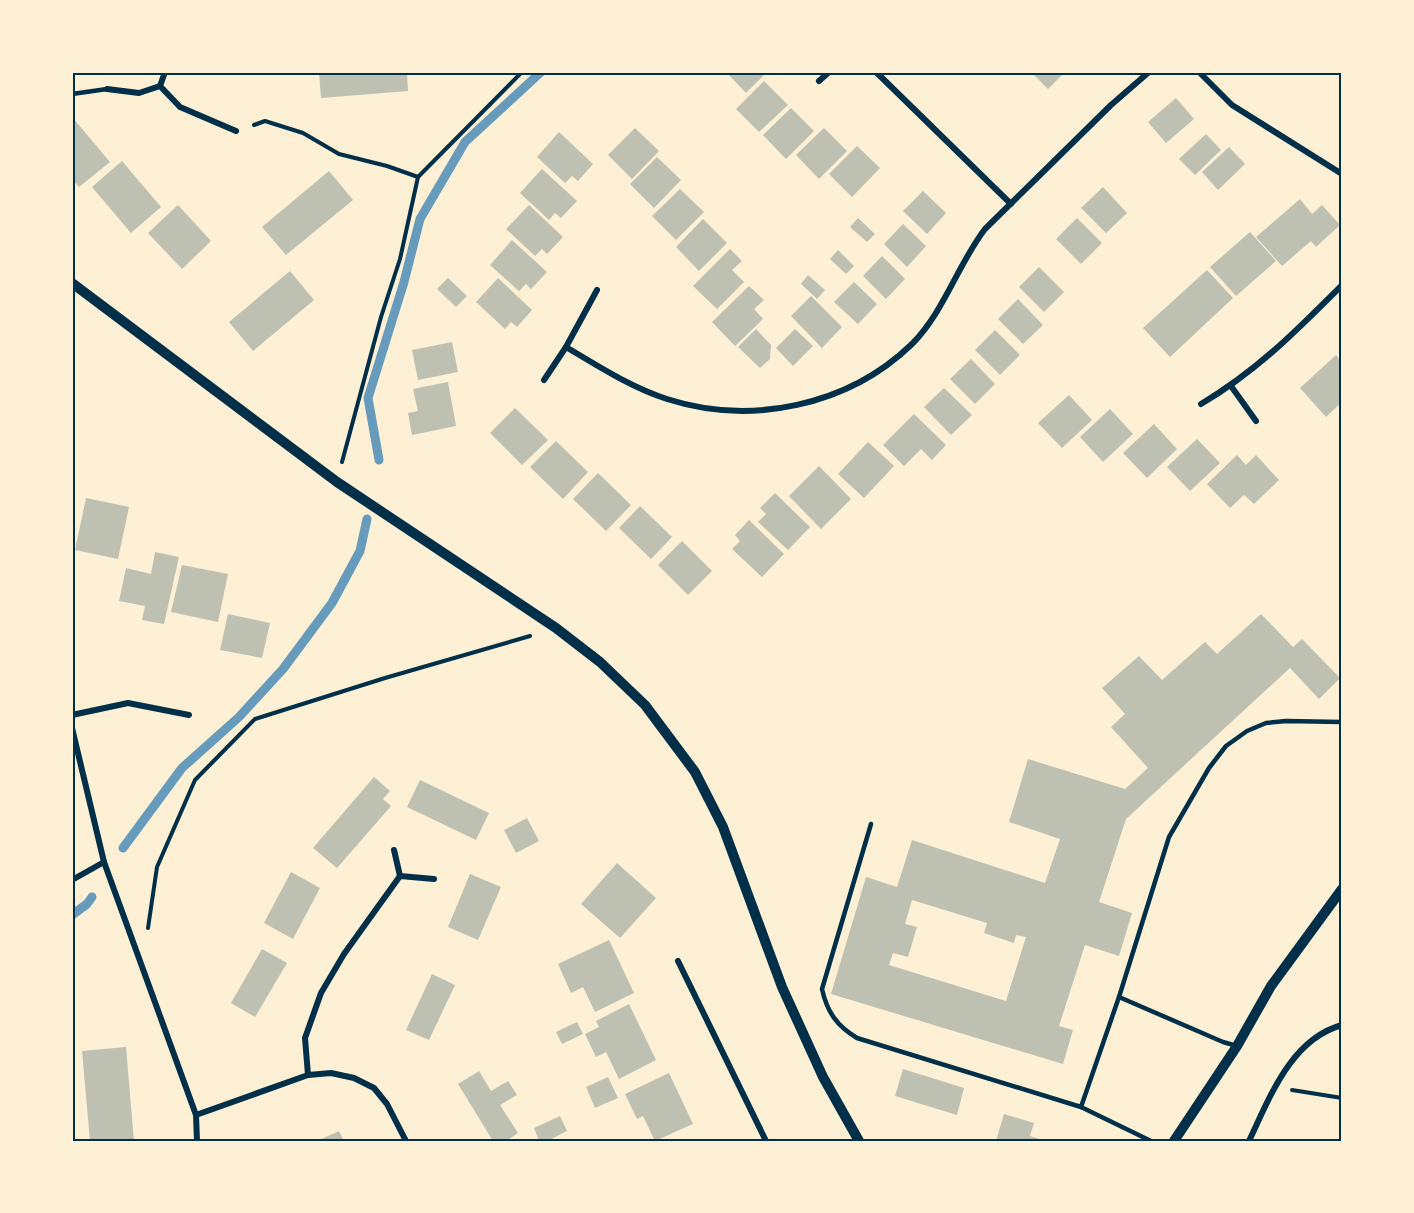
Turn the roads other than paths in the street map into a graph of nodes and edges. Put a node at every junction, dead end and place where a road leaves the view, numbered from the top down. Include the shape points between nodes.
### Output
1 (165, 72) edge
2 (829, 72) edge
3 (876, 72) edge
4 (1149, 72) edge
5 (1199, 72) edge
6 (819, 81) dead end
7 (160, 86) junction
8 (106, 89) joint
9 (72, 94) edge
10 (236, 131) road end
11 (1342, 174) edge
12 (1011, 204) junction
13 (72, 283) edge
14 (1342, 285) edge
15 (597, 290) dead end
16 (566, 347) junction
17 (544, 380) dead end
18 (1231, 386) junction
19 (1202, 404) dead end
20 (1256, 421) dead end
21 (72, 715) edge
22 (189, 715) dead end
23 (1342, 722) edge
24 (72, 728) edge
25 (871, 824) dead end
26 (394, 850) dead end
27 (104, 862) junction
28 (400, 876) junction
29 (434, 879) dead end
30 (72, 880) edge
31 (1342, 889) edge
32 (678, 961) dead end
33 (1119, 997) junction
34 (1342, 1024) edge
35 (1237, 1046) junction
36 (308, 1075) junction
37 (1081, 1107) junction
38 (196, 1115) junction
39 (197, 1141) edge
40 (406, 1141) edge
41 (766, 1141) edge
42 (859, 1141) edge
43 (1151, 1141) edge
44 (1174, 1141) edge
45 (1249, 1141) edge

1 - 7 street
2 - 6 street
3 - 12 street
4 - 12 street
5 - 11 street via 1232,105
7 - 8 street via 139,93
7 - 10 street via 180,107
8 - 9 lane
12 - 16 street via 974,243 913,343 872,374 798,406 748,411 684,405 645,391
13 - 42 street via 337,482 556,628 600,662 645,705 695,772 723,827 782,987
14 - 18 street via 1265,360
15 - 16 street
16 - 17 street
18 - 19 street
18 - 20 street
21 - 22 street via 128,703
23 - 33 lane via 1266,723 1226,746 1169,837
24 - 27 street
25 - 37 lane via 822,989 832,1016 857,1038
26 - 28 street
27 - 30 street
27 - 38 street
28 - 29 street
28 - 36 street via 321,993 305,1038
31 - 35 street via 1271,986
32 - 41 street
33 - 35 lane
33 - 37 lane
34 - 45 street via 1324,1030 1297,1055
35 - 44 street
36 - 38 street
36 - 40 street via 331,1073 374,1088
37 - 43 lane
38 - 39 street

